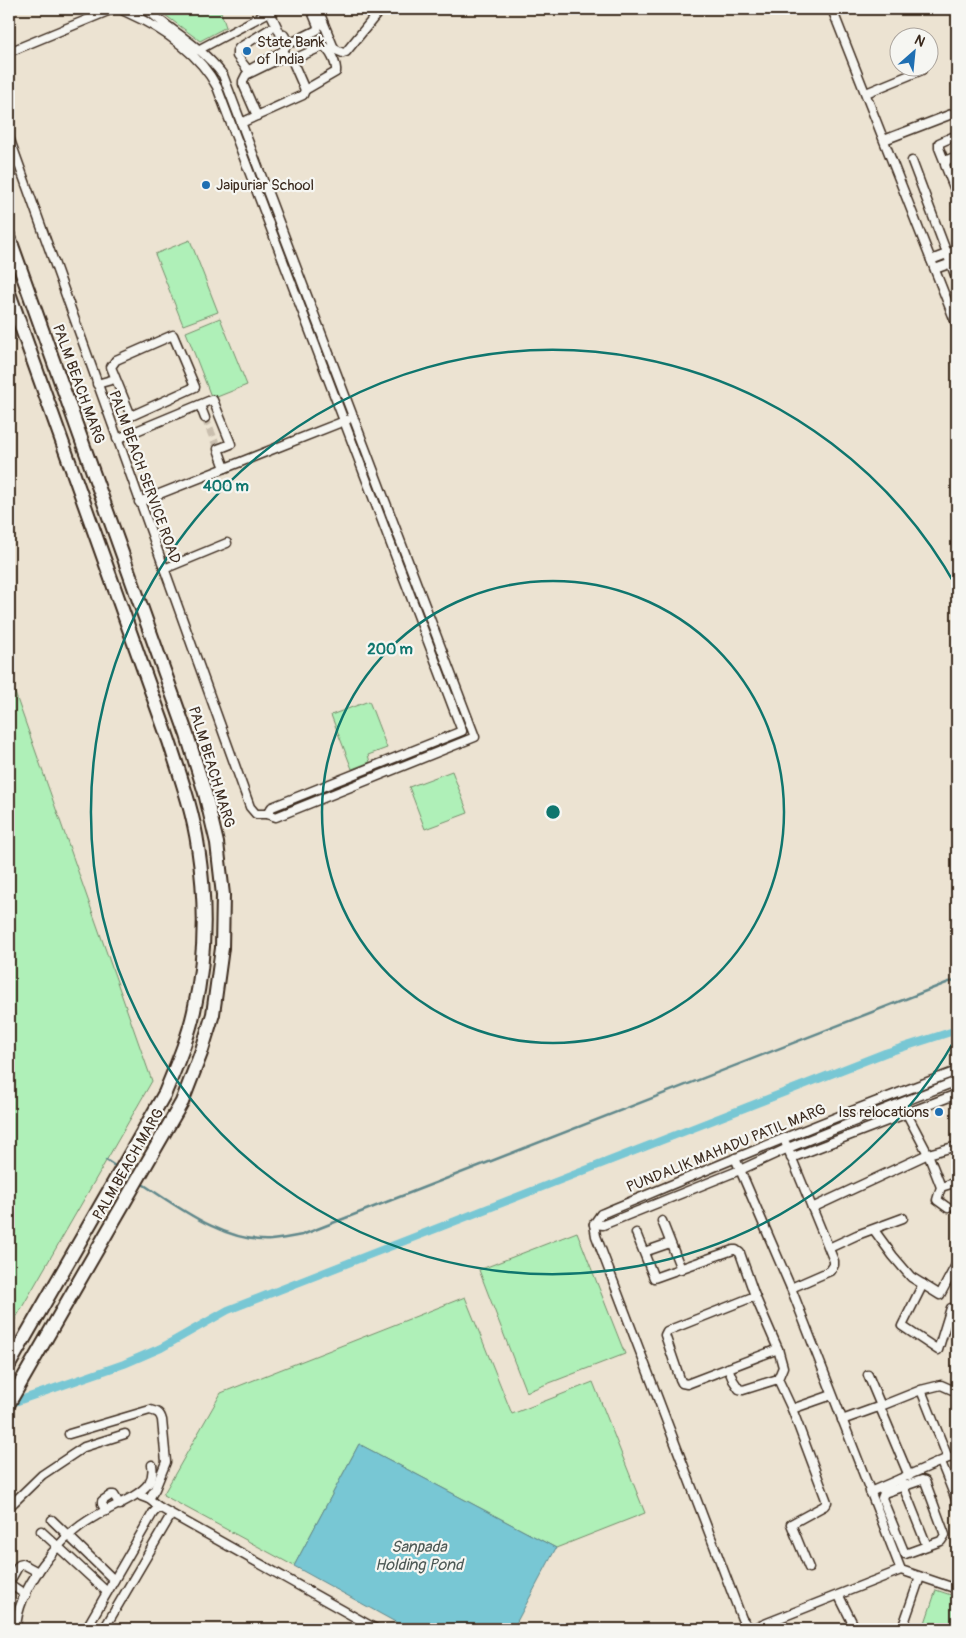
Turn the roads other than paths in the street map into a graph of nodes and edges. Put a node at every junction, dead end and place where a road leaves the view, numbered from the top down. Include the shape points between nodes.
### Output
1 (112, 9) edge
2 (136, 9) edge
3 (146, 9) edge
4 (311, 9) edge
5 (318, 9) edge
6 (381, 9) edge
7 (832, 9) edge
8 (123, 10) edge
9 (272, 11) edge
10 (270, 29) dead end
11 (199, 48) junction
12 (9, 52) edge
13 (192, 55) junction
14 (292, 60) junction
15 (903, 78) edge
16 (305, 90) junction
17 (866, 93) junction
18 (957, 112) edge
19 (257, 116) junction
20 (241, 123) junction
21 (957, 135) edge
22 (9, 137) edge
23 (884, 140) junction
24 (957, 156) edge
25 (912, 161) dead end
26 (945, 163) junction
27 (957, 195) edge
28 (9, 237) edge
29 (957, 250) edge
30 (946, 254) junction
31 (931, 260) junction
32 (954, 262) edge
33 (935, 269) junction
34 (957, 280) edge
35 (9, 293) edge
36 (957, 326) edge
37 (116, 379) junction
38 (97, 384) junction
39 (200, 405) junction
40 (205, 418) tunnel mouth
41 (352, 418) junction
42 (344, 421) junction
43 (117, 439) junction
44 (225, 468) junction
45 (139, 502) junction
46 (227, 543) dead end
47 (164, 570) junction
48 (462, 730) junction
49 (475, 737) junction
50 (267, 814) junction
51 (957, 1071) edge
52 (957, 1081) edge
53 (957, 1094) edge
54 (907, 1114) junction
55 (784, 1140) junction
56 (957, 1146) edge
57 (788, 1148) junction
58 (928, 1154) junction
59 (735, 1158) junction
60 (791, 1158) junction
61 (740, 1170) junction
62 (957, 1182) edge
63 (940, 1187) junction
64 (812, 1208) junction
65 (948, 1208) dead end
66 (903, 1218) dead end
67 (662, 1221) dead end
68 (594, 1224) junction
69 (874, 1230) junction
70 (636, 1233) dead end
71 (670, 1242) junction
72 (829, 1248) junction
73 (644, 1252) junction
74 (957, 1263) edge
75 (681, 1269) junction
76 (923, 1284) junction
77 (791, 1288) junction
78 (754, 1296) junction
79 (957, 1311) edge
80 (778, 1349) junction
81 (9, 1365) edge
82 (728, 1368) junction
83 (868, 1375) dead end
84 (778, 1379) junction
85 (921, 1390) junction
86 (957, 1392) edge
87 (832, 1395) junction
88 (9, 1403) edge
89 (881, 1407) junction
90 (792, 1409) junction
91 (842, 1420) junction
92 (69, 1434) dead end
93 (125, 1434) dead end
94 (957, 1458) edge
95 (944, 1460) junction
96 (152, 1465) dead end
97 (908, 1476) junction
98 (902, 1483) junction
99 (870, 1492) junction
100 (957, 1502) edge
101 (120, 1504) junction
102 (9, 1507) edge
103 (158, 1508) junction
104 (106, 1511) junction
105 (171, 1515) junction
106 (52, 1520) dead end
107 (40, 1531) dead end
108 (70, 1536) junction
109 (59, 1546) junction
110 (927, 1546) junction
111 (131, 1550) junction
112 (145, 1558) junction
113 (809, 1568) dead end
114 (900, 1570) junction
115 (38, 1572) junction
116 (920, 1577) junction
117 (114, 1580) junction
118 (957, 1589) edge
119 (107, 1592) junction
120 (26, 1595) junction
121 (839, 1596) junction
122 (13, 1627) edge
123 (108, 1628) edge
124 (86, 1629) edge
125 (376, 1629) edge
126 (751, 1629) edge
127 (843, 1629) edge
128 (902, 1629) edge

1 - 12 street
2 - 8 street
3 - 11 street
4 - 9 street via 318,30 293,42 287,40
5 - 6 street via 333,46 343,53
7 - 17 street
8 - 13 street via 149,22
9 - 10 street via 286,46 247,69 236,51
9 - 11 street
11 - 13 street
11 - 20 street via 223,76
13 - 42 street via 217,87
14 - 16 street
14 - 16 street via 323,46 337,67 336,72
14 - 19 street via 285,56 244,78 243,84
15 - 17 street
16 - 19 street via 303,95
17 - 23 street
18 - 23 street
19 - 20 street
20 - 41 street
21 - 26 street via 939,143
22 - 38 street, PALM BEACH SERVICE ROAD
23 - 31 street
24 - 26 street
25 - 30 street
26 - 27 street
28 - 88 main road, PALM BEACH MARG via 187,735 217,843 222,895 222,948 213,1014 182,1102
29 - 30 street
30 - 31 street
30 - 32 street
31 - 33 street
32 - 33 street
32 - 34 street
33 - 36 street
35 - 81 main road, PALM BEACH MARG via 169,741 198,846 204,896 203,946 194,1010 165,1093
37 - 37 street via 131,416 195,386 173,335 116,360 111,368
37 - 38 street
38 - 43 street, PALM BEACH SERVICE ROAD
39 - 40 street
39 - 43 street
39 - 44 street via 213,400 231,444 218,449
41 - 42 street
41 - 49 street
42 - 44 street
42 - 48 street
43 - 45 street, PALM BEACH SERVICE ROAD
44 - 45 street
45 - 47 street, PALM BEACH SERVICE ROAD
46 - 47 street
47 - 50 street, PALM BEACH SERVICE ROAD via 250,808 256,814
48 - 49 street
48 - 50 street via 272,807
49 - 50 street via 276,817
51 - 55 street, PUNDALIK MAHADU PATIL MARG
52 - 57 street, PUNDALIK MAHADU PATIL MARG
53 - 54 street
54 - 58 street
54 - 60 street
55 - 57 street
55 - 59 street, PUNDALIK MAHADU PATIL MARG
56 - 58 street
57 - 60 street
57 - 61 street, PUNDALIK MAHADU PATIL MARG
58 - 63 street
58 - 64 street
59 - 61 street
59 - 68 street, PUNDALIK MAHADU PATIL MARG via 601,1214
60 - 64 street
61 - 68 street, PUNDALIK MAHADU PATIL MARG via 603,1224
61 - 77 street
62 - 63 street
63 - 65 street via 937,1200
64 - 72 street
66 - 69 street
67 - 71 street
68 - 126 street via 738,1610
69 - 72 street
69 - 76 street via 911,1277
70 - 73 street
71 - 73 street
71 - 75 street
72 - 77 street via 834,1261 830,1271
73 - 75 street via 654,1278
74 - 76 street via 940,1295
75 - 78 street via 736,1250 740,1253
76 - 79 street via 902,1326 938,1350 952,1308
77 - 87 street
78 - 80 street
78 - 82 street via 667,1331 665,1335 682,1382 696,1382
80 - 82 street
80 - 84 street via 783,1366
82 - 84 street via 739,1389 743,1390
83 - 89 street
84 - 90 street
85 - 86 street via 941,1385
85 - 89 street
85 - 95 street
87 - 90 street
87 - 91 street
89 - 91 street
89 - 97 street
90 - 113 street via 827,1502 791,1524
91 - 99 street
92 - 103 street via 150,1410 158,1412 162,1420 166,1462 154,1489 145,1498
93 - 102 street via 84,1447 42,1475
94 - 95 street
95 - 97 street
95 - 100 street
96 - 101 street via 150,1482
97 - 98 street
98 - 99 street
98 - 110 street
98 - 110 street via 925,1481 945,1535 941,1541
98 - 110 street via 884,1493 882,1498 905,1554
99 - 114 street
101 - 104 street
101 - 104 street via 111,1495 102,1501
103 - 105 street
103 - 111 street
104 - 108 street
105 - 112 street
105 - 125 street
106 - 108 street
107 - 109 street
108 - 109 street
108 - 117 street
109 - 115 street
109 - 119 street
111 - 112 street
111 - 117 street
112 - 123 street
114 - 116 street
114 - 121 street
115 - 120 street
115 - 120 street via 19,1565 10,1581 11,1586
116 - 118 street
116 - 128 street
117 - 119 street
119 - 124 street
120 - 122 street
121 - 126 street
121 - 127 street via 853,1624

